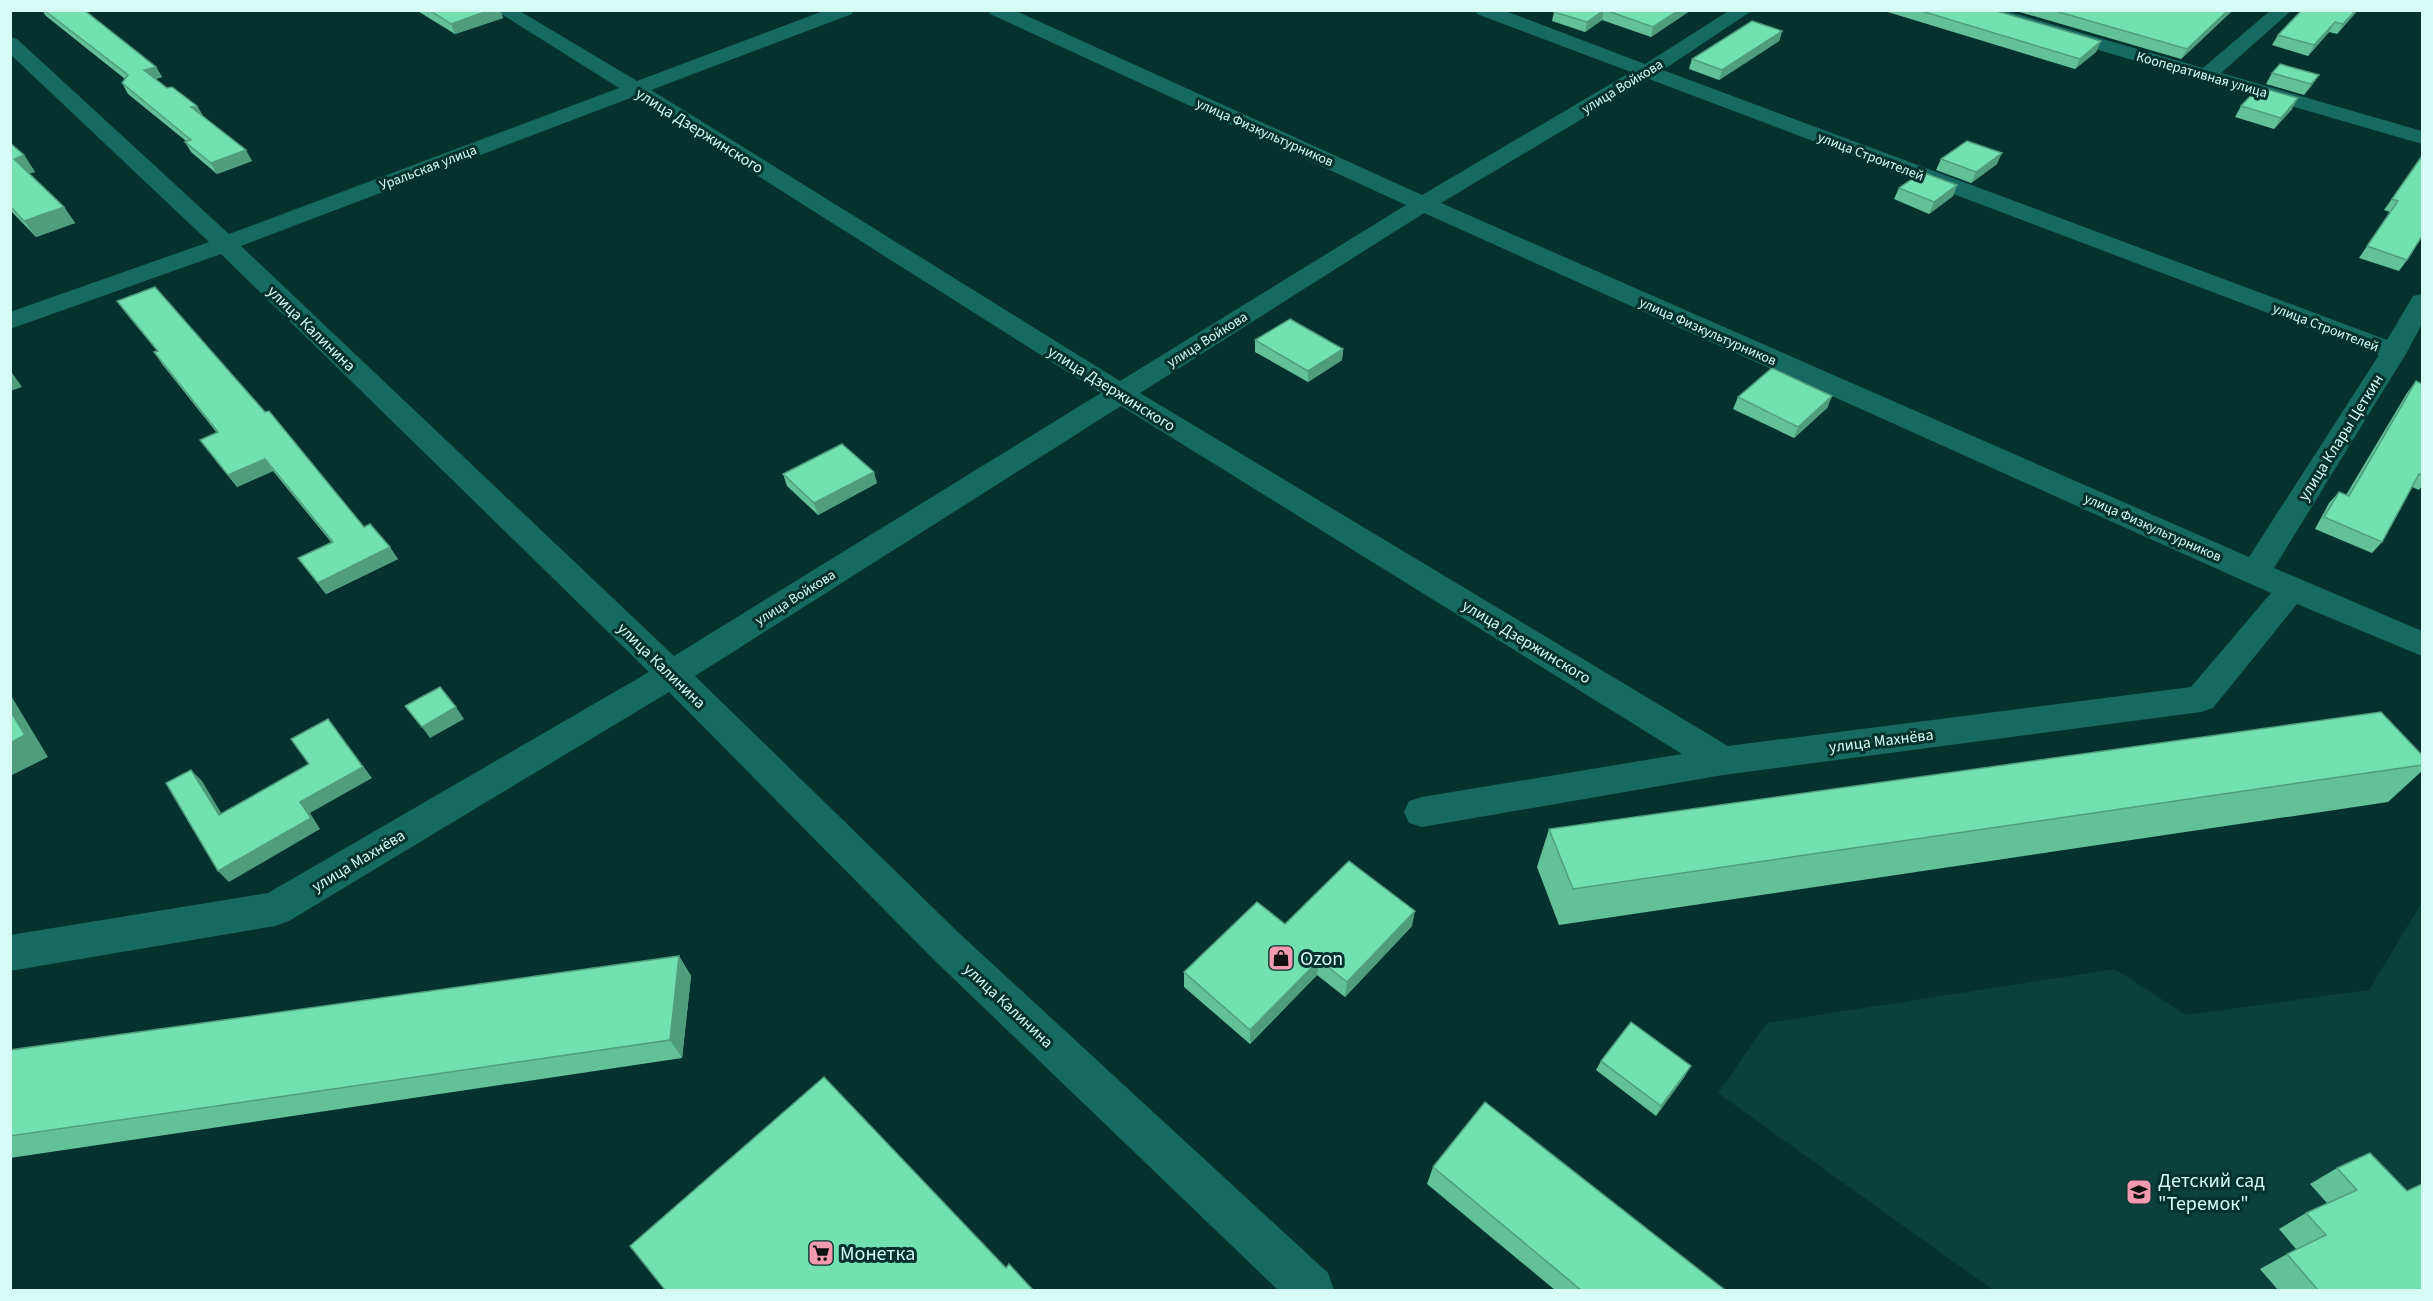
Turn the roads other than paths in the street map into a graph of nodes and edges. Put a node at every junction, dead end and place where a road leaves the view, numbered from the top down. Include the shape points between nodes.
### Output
1 (504, 10) edge
2 (845, 10) edge
3 (997, 10) edge
4 (1484, 10) edge
5 (1744, 10) edge
6 (1981, 10) edge
7 (2281, 11) edge
8 (10, 43) edge
9 (1647, 71) junction
10 (2207, 75) junction
11 (635, 89) junction
12 (2422, 138) edge
13 (1423, 204) junction
14 (225, 244) junction
15 (2422, 301) edge
16 (10, 321) edge
17 (2394, 352) junction
18 (1120, 393) junction
19 (2255, 573) junction
20 (2292, 589) junction
21 (2422, 644) edge
22 (672, 674) junction
23 (1723, 761) junction
24 (1422, 812) dead end
25 (10, 953) edge
26 (1311, 1290) edge

1 - 11 street, улица Дзержинского
2 - 11 street, Уральская улица
3 - 13 street, улица Физкультурников
4 - 9 street, улица Строителей
5 - 9 street, улица Войкова
6 - 10 street, Кооперативная улица
7 - 10 street
8 - 14 street, улица Калинина
9 - 13 street, улица Войкова
9 - 17 street, улица Строителей
10 - 12 street, Кооперативная улица
11 - 14 street, Уральская улица
11 - 18 street, улица Дзержинского
13 - 18 street, улица Войкова
13 - 19 street, улица Физкультурников
14 - 16 street, Уральская улица
14 - 22 street, улица Калинина
15 - 17 street, улица Клары Цеткин
17 - 19 street, улица Клары Цеткин
18 - 22 street, улица Войкова
18 - 23 street, улица Дзержинского
19 - 20 street, улица Физкультурников
20 - 21 street, улица Физкультурников
20 - 23 street, улица Махнёва via 2201,699
22 - 25 street, улица Махнёва via 275,909
22 - 26 street, улица Калинина via 946,946
23 - 24 street, улица Махнёва

